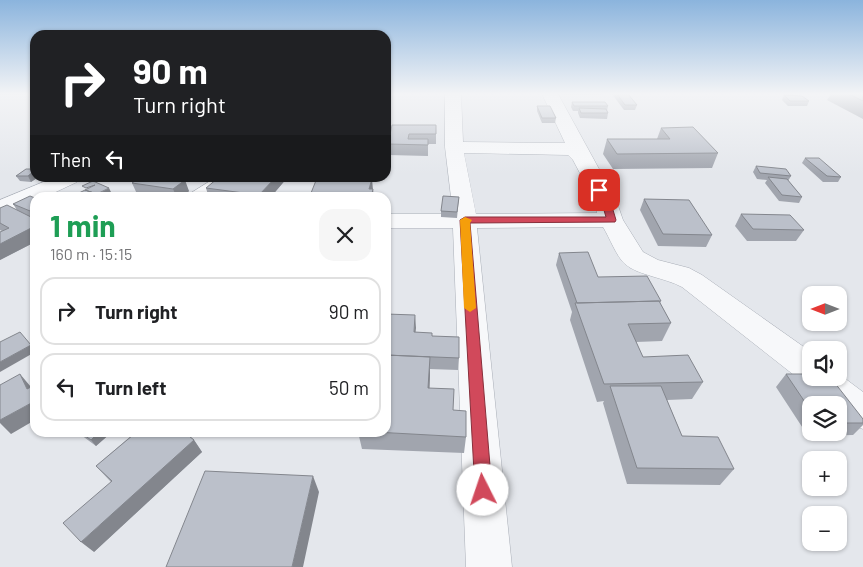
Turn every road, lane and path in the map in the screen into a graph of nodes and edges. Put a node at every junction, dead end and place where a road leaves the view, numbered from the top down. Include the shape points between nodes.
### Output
1 (454, 120) edge
2 (563, 120) edge
3 (454, 146) junction
4 (581, 157) junction
5 (61, 182) edge
6 (222, 182) edge
7 (37, 192) edge
8 (208, 192) edge
9 (30, 195) edge
10 (0, 208) edge
11 (465, 220) junction
12 (612, 220) junction
13 (391, 221) edge
14 (802, 363) edge
15 (830, 386) edge
16 (863, 413) edge
17 (489, 567) edge

1 - 3 street
2 - 4 street
3 - 4 street via 568,148
3 - 11 street
4 - 12 street via 605,200
5 - 7 street
6 - 8 street
9 - 10 street
11 - 12 street
11 - 13 street
11 - 17 street
12 - 14 street via 634,258 684,276 708,291
15 - 16 street

